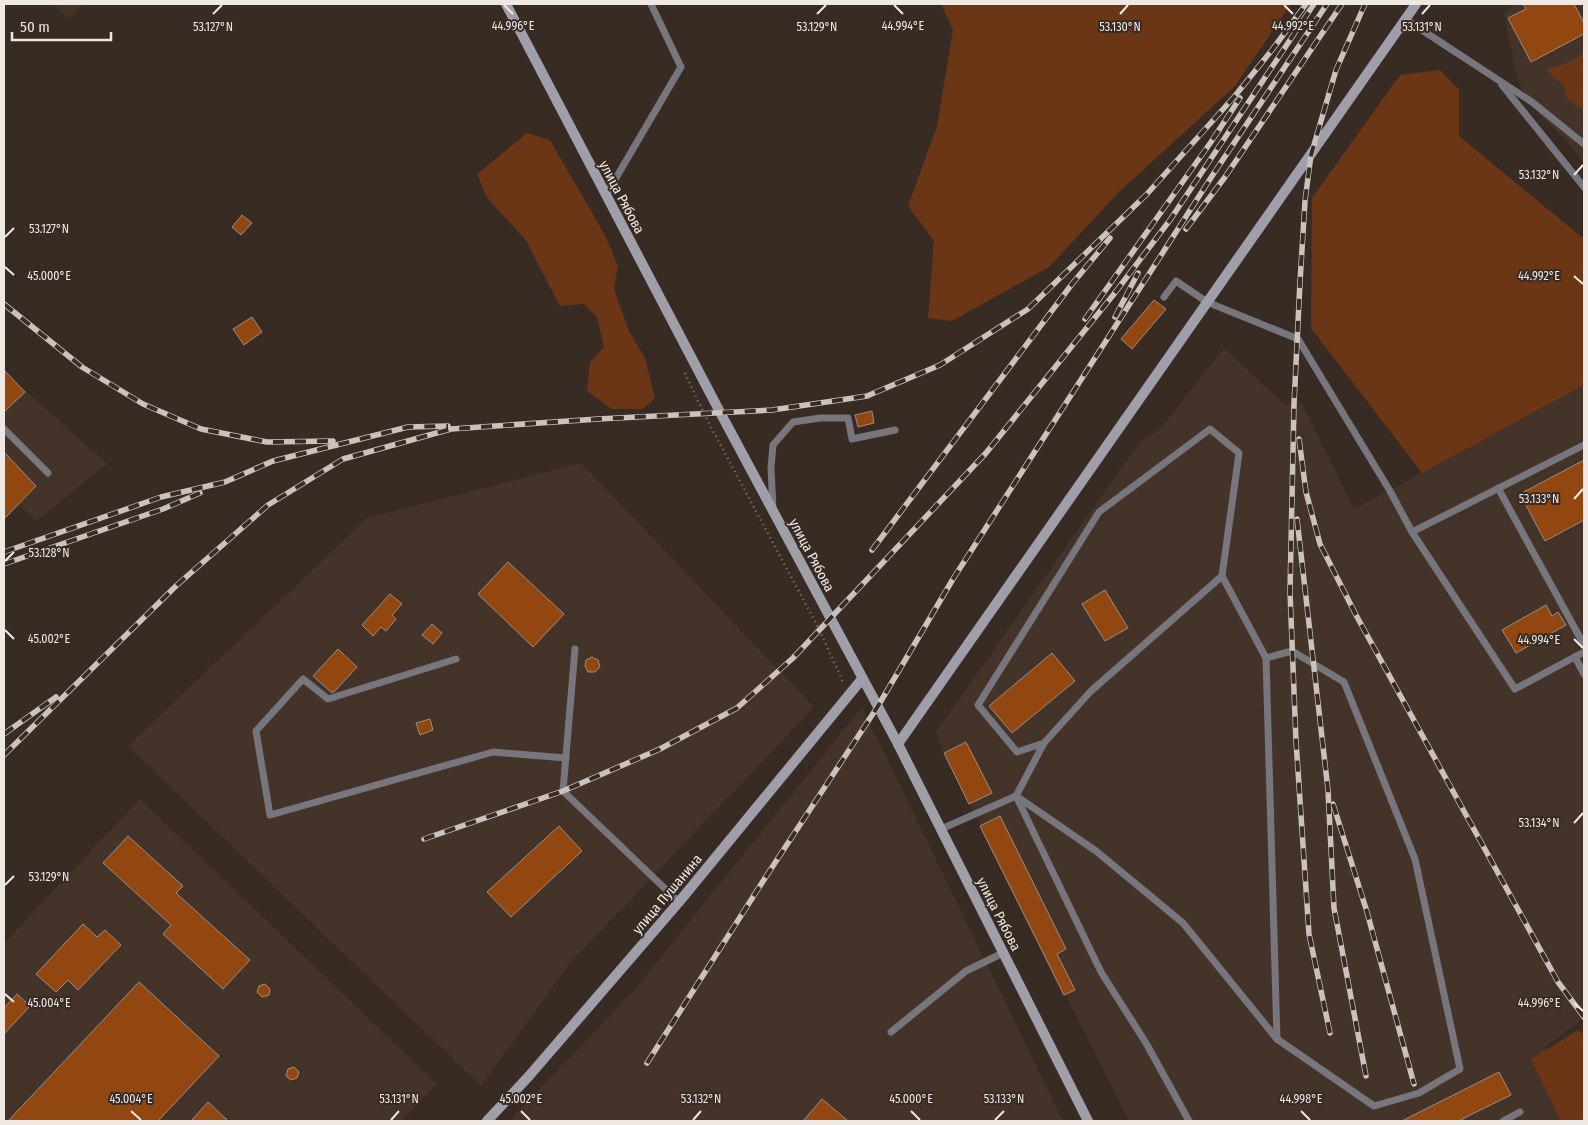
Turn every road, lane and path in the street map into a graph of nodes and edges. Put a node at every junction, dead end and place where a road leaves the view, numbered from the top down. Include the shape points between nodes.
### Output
1 (506, 4) edge
2 (652, 4) edge
3 (1416, 4) edge
4 (1405, 20) junction
5 (1497, 79) junction
6 (1584, 144) edge
7 (1584, 187) edge
8 (606, 195) junction
9 (1164, 297) dead end
10 (1207, 302) junction
11 (685, 373) dead end
12 (4, 429) edge
13 (894, 430) dead end
14 (1584, 445) edge
15 (48, 473) dead end
16 (1498, 488) junction
17 (773, 512) junction
18 (1412, 532) junction
19 (1222, 576) junction
20 (1584, 645) edge
21 (575, 649) dead end
22 (1584, 652) edge
23 (1266, 658) junction
24 (1575, 658) junction
25 (456, 659) dead end
26 (1584, 674) edge
27 (862, 679) junction
28 (848, 695) junction
29 (1044, 743) junction
30 (898, 744) junction
31 (566, 758) junction
32 (1016, 796) junction
33 (941, 829) junction
34 (679, 902) junction
35 (1003, 953) junction
36 (891, 1032) dead end
37 (1277, 1039) junction
38 (1520, 1112) dead end
39 (487, 1121) edge
40 (1088, 1121) edge
41 (1189, 1121) edge
42 (1503, 1121) edge

1 - 8 street, улица Рябова
2 - 8 lane via 681,67
3 - 4 street
4 - 5 lane
4 - 10 street
5 - 6 lane via 1532,102
5 - 7 lane
8 - 17 street, улица Рябова
9 - 10 lane via 1176,281
10 - 18 lane via 1298,339
10 - 30 street
11 - 28 path via 819,629
12 - 15 lane
13 - 17 lane via 852,439 848,418 793,422 774,445
14 - 16 lane
16 - 18 lane
16 - 20 lane
17 - 27 street, улица Рябова
18 - 24 lane via 1516,689
19 - 23 lane
19 - 29 lane via 1091,691
19 - 29 lane via 1239,453 1210,430 1099,512 978,705 1017,752
21 - 31 lane
22 - 24 lane
23 - 37 lane
23 - 37 lane via 1292,651 1344,682 1415,859 1460,1069 1419,1092 1374,1106
24 - 26 lane
25 - 31 lane via 328,699 303,679 256,731 270,815 493,752
27 - 28 street, улица Пушанина
27 - 30 street, улица Рябова
28 - 34 street, улица Пушанина
29 - 32 lane
30 - 33 street, улица Рябова
31 - 34 lane via 564,791
32 - 33 lane
32 - 37 lane via 1096,851 1184,923
32 - 41 lane via 1101,972 1146,1043
33 - 35 street, улица Рябова
34 - 39 street, улица Пушанина via 530,1076
35 - 36 lane via 966,971
35 - 40 street, улица Рябова
38 - 42 lane

